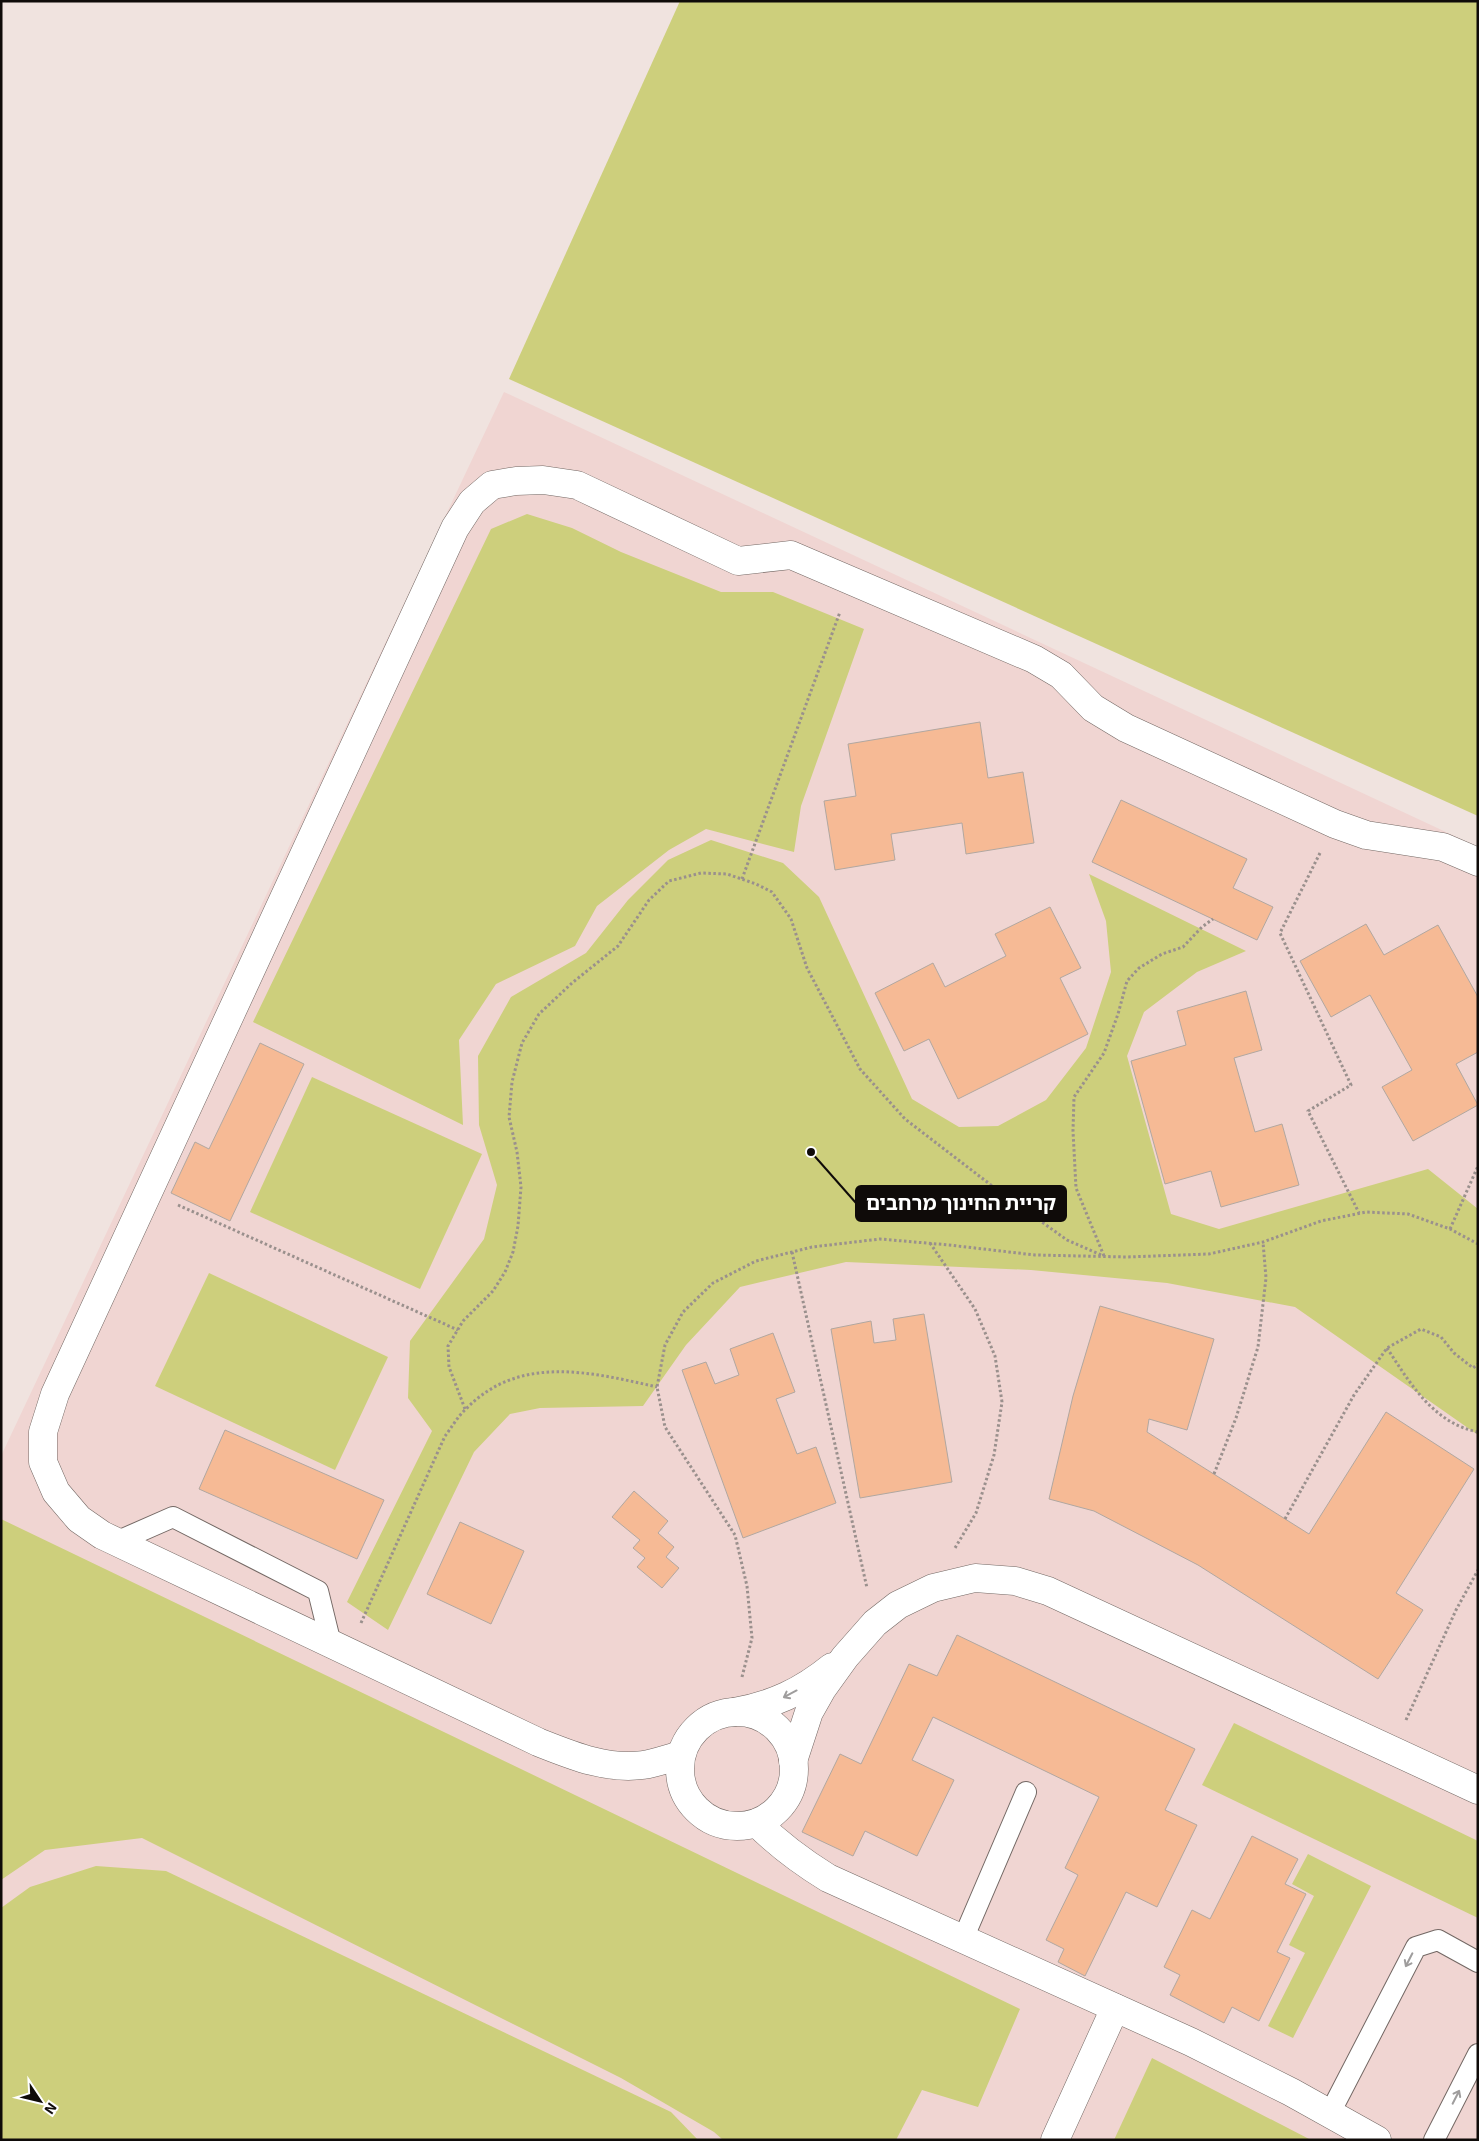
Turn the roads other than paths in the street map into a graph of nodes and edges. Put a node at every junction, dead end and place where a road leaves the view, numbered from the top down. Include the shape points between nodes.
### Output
1 (1478, 862) edge
2 (116, 1542) junction
3 (339, 1648) junction
4 (845, 1657) junction
5 (734, 1712) junction
6 (681, 1755) junction
7 (793, 1761) junction
8 (1478, 1790) edge
9 (1026, 1792) dead end
10 (757, 1823) junction
11 (962, 1939) junction
12 (1478, 1962) edge
13 (1115, 2008) junction
14 (1478, 2054) edge
15 (1330, 2113) junction
16 (1055, 2140) edge
17 (1377, 2140) edge
18 (1434, 2140) edge

1 - 2 street via 1443,847 1366,834 1335,824 1126,728 1093,708 1061,675 1034,659 791,556 738,561 577,485 543,480 492,485 472,502 455,528 55,1394 43,1432 43,1462 56,1492 79,1519
2 - 3 street
2 - 3 lane via 173,1517 318,1591
3 - 6 street via 575,1757 610,1765 643,1765
4 -> 5 street via 814,1681 781,1699 762,1707
4 - 7 street via 809,1712
4 - 8 street via 875,1623 898,1606 933,1588 975,1578 1015,1581 1048,1591
5 - 6 street via 714,1716 698,1727 689,1737
5 - 7 street via 753,1714 771,1722 787,1742
6 - 10 street via 680,1780 688,1799 699,1813 717,1823 738,1826
7 - 10 street via 789,1791 778,1808
9 - 11 lane
10 - 11 street via 800,1861 828,1878
11 - 13 street
12 -> 15 lane via 1438,1940 1416,1947
13 - 15 street via 1191,2042
13 - 16 street
18 -> 14 lane
15 - 17 street

